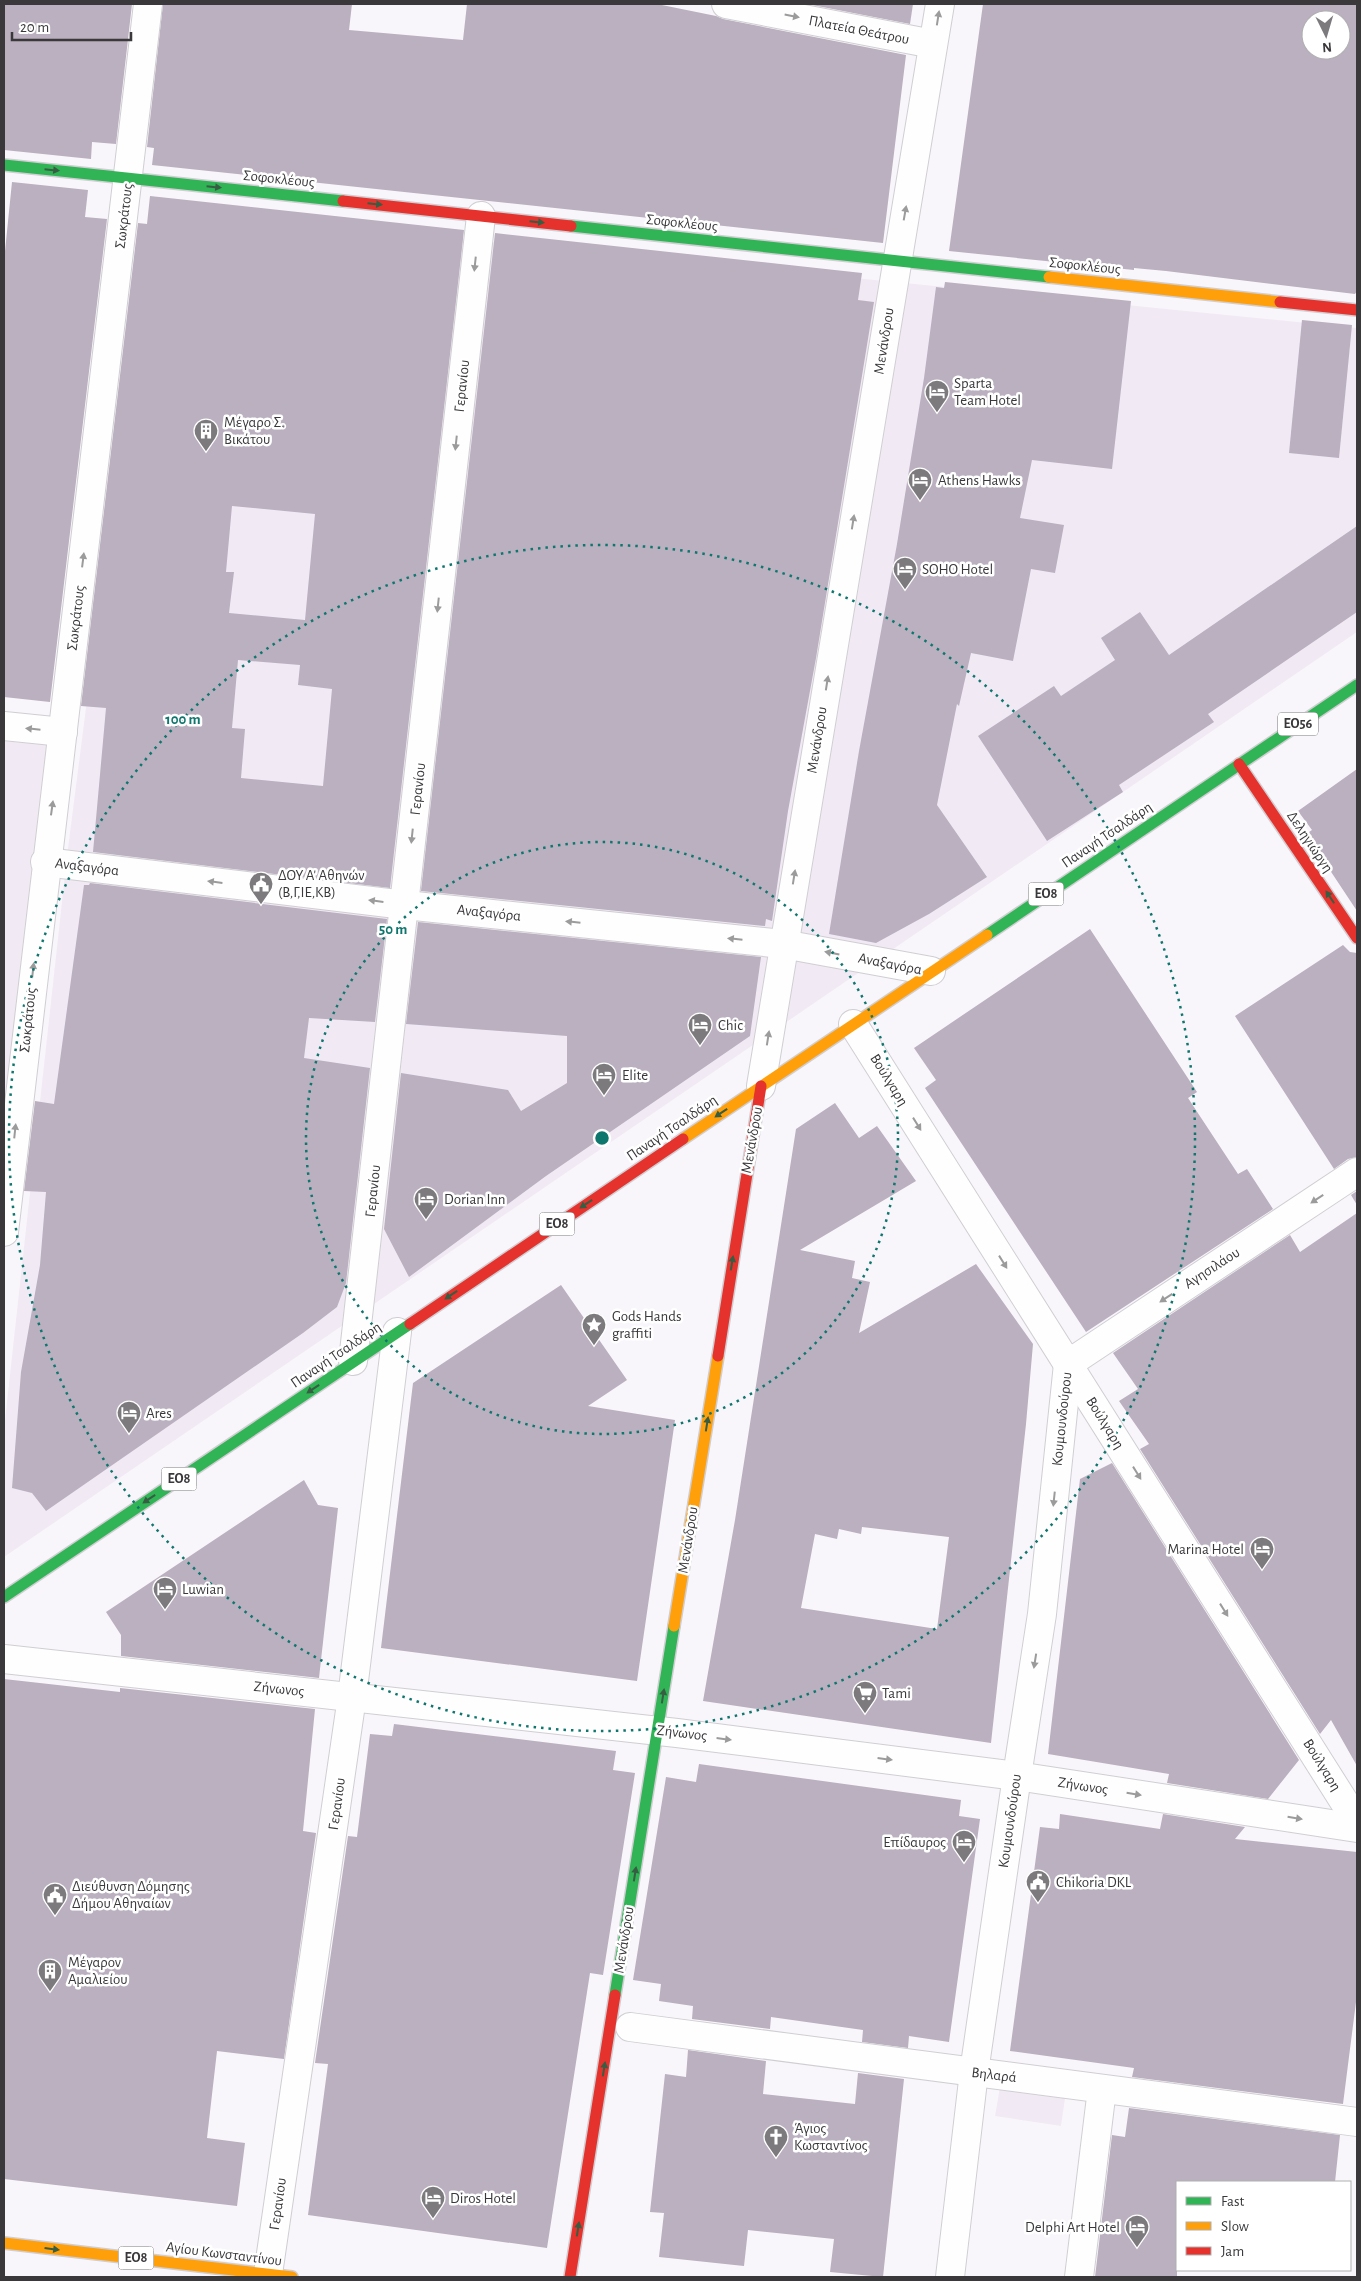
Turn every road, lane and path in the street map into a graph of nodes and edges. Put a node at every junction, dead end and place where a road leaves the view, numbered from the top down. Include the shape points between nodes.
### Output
1 (148, 4) edge
2 (726, 4) edge
3 (940, 4) edge
4 (933, 44) junction
5 (4, 164) edge
6 (128, 178) junction
7 (480, 216) junction
8 (897, 261) junction
9 (1357, 310) edge
10 (1357, 684) edge
11 (4, 726) edge
12 (63, 732) junction
13 (1239, 764) junction
14 (45, 862) junction
15 (405, 905) junction
16 (1357, 938) edge
17 (783, 944) junction
18 (931, 972) junction
19 (853, 1024) junction
20 (761, 1086) junction
21 (1357, 1172) edge
22 (4, 1232) edge
23 (397, 1332) junction
24 (353, 1362) junction
25 (1068, 1364) junction
26 (4, 1597) edge
27 (4, 1659) edge
28 (352, 1697) junction
29 (658, 1730) junction
30 (1017, 1776) junction
31 (1357, 1822) edge
32 (1357, 1828) edge
33 (630, 2027) dead end
34 (974, 2072) junction
35 (1102, 2089) junction
36 (1357, 2122) edge
37 (4, 2243) edge
38 (280, 2276) edge
39 (570, 2277) edge
40 (950, 2277) edge
41 (1078, 2277) edge

1 - 6 street, Σωκράτους
2 -> 4 street, Πλατεία Θεάτρου
4 -> 3 street, Μενάνδρου
8 -> 4 street, Μενάνδρου
5 -> 6 street, Σοφοκλέους
6 -> 7 street, Σοφοκλέους
12 -> 6 street, Σωκράτους
7 -> 8 street, Σοφοκλέους
7 -> 15 street, Γερανίου
8 - 9 street, Σοφοκλέους
17 -> 8 street, Μενάνδρου
10 - 13 street, Παναγή Τσαλδάρη / ΕΟ56
12 -> 11 street
14 -> 12 street, Σωκράτους
16 -> 13 street, Δεληγιώργη
13 - 18 street, Παναγή Τσαλδάρη / ΕΟ8
15 -> 14 street, Αναξαγόρα
22 -> 14 street, Σωκράτους
17 -> 15 street, Αναξαγόρα
15 - 24 street, Γερανίου
18 -> 17 street, Αναξαγόρα
20 -> 17 street, Μενάνδρου
18 - 19 street, Παναγή Τσαλδάρη / ΕΟ8
19 - 20 street, Παναγή Τσαλδάρη / ΕΟ8
19 -> 25 street, Βούλγαρη
20 -> 23 street, Παναγή Τσαλδάρη / ΕΟ8
29 -> 20 street, Μενάνδρου
21 -> 25 street, Αγησιλάου
23 - 24 street, Παναγή Τσαλδάρη / ΕΟ8
23 - 28 street, Γερανίου
24 -> 26 street, Παναγή Τσαλδάρη / ΕΟ8
25 -> 30 street, Κουμουνδούρου via 1042,1614
25 -> 31 street, Βούλγαρη
27 - 28 street, Ζήνωνος
28 - 29 street, Ζήνωνος
28 - 38 street, Γερανίου
29 -> 30 street, Ζήνωνος
39 -> 29 street, Μενάνδρου
30 -> 32 street, Ζήνωνος
30 - 34 street, Κουμουνδούρου
33 - 34 street, Βηλαρά
34 - 35 street, Βηλαρά
34 - 40 street, Κουμουνδούρου
35 - 36 street, Βηλαρά
35 - 41 street
37 -> 38 street, Αγίου Κωνσταντίνου / ΕΟ8

